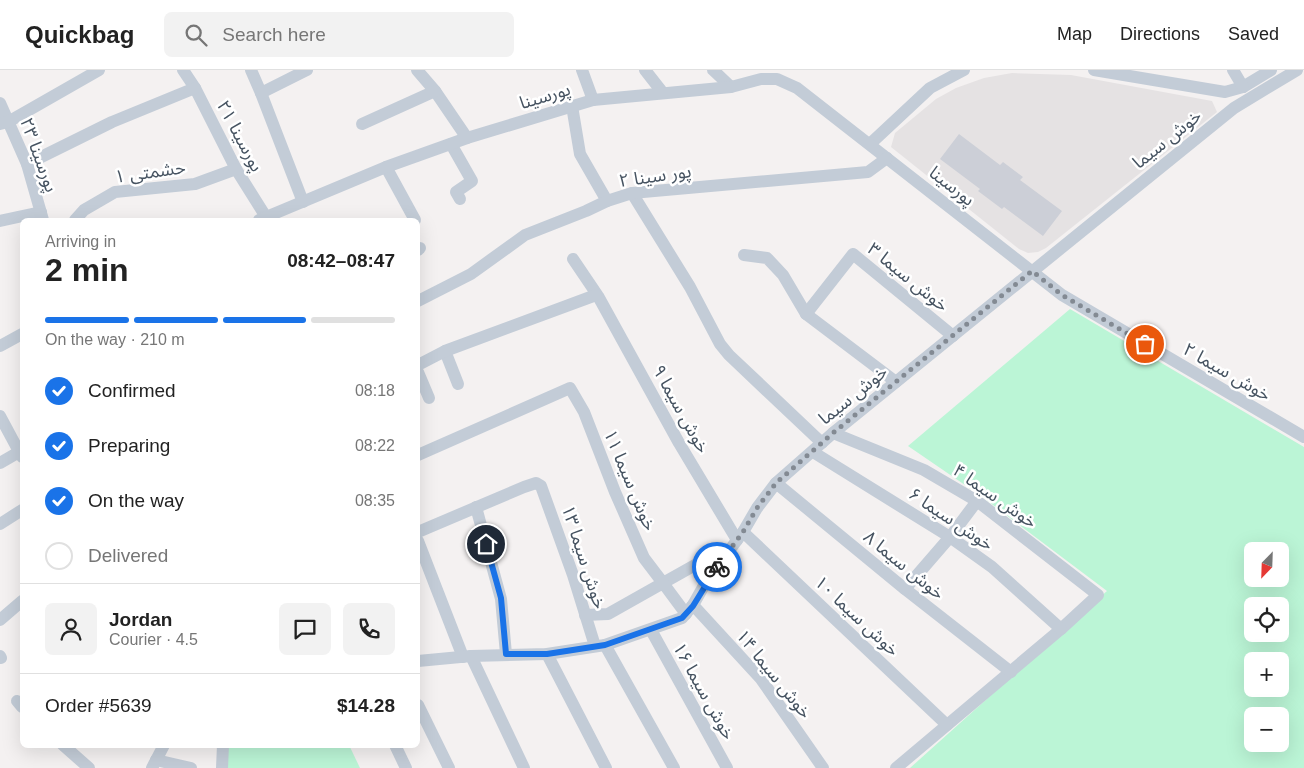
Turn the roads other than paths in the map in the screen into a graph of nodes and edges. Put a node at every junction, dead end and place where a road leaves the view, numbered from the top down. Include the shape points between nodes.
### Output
1 (99, 70) edge
2 (183, 70) edge
3 (250, 70) edge
4 (307, 70) edge
5 (417, 70) edge
6 (582, 70) edge
7 (645, 70) edge
8 (713, 70) edge
9 (964, 70) edge
10 (1094, 70) edge
11 (1233, 70) edge
12 (1270, 70) edge
13 (1297, 70) edge
14 (781, 74) edge
15 (1134, 74) edge
16 (763, 75) edge
17 (731, 87) junction
18 (1243, 87) junction
19 (195, 88) junction
20 (434, 91) junction
21 (261, 92) junction
22 (1225, 92) junction
23 (663, 93) junction
24 (593, 100) junction
25 (0, 103) edge
26 (572, 106) junction
27 (1234, 108) junction
28 (4, 123) edge
29 (362, 124) dead end
30 (467, 138) junction
31 (451, 144) junction
32 (870, 144) junction
33 (887, 158) junction
34 (27, 164) junction
35 (386, 167) junction
36 (236, 169) junction
37 (632, 194) junction
38 (460, 199) dead end
39 (607, 201) junction
40 (303, 202) junction
41 (42, 216) edge
42 (25, 218) edge
43 (76, 218) edge
44 (261, 218) edge
45 (264, 218) edge
46 (414, 218) edge
47 (20, 219) edge
48 (0, 221) edge
49 (744, 256) dead end
50 (573, 259) dead end
51 (1032, 271) junction
52 (596, 295) junction
53 (420, 299) edge
54 (806, 314) junction
55 (953, 336) junction
56 (20, 338) edge
57 (0, 346) edge
58 (445, 351) junction
59 (420, 364) edge
60 (420, 377) edge
61 (896, 382) junction
62 (458, 384) dead end
63 (429, 398) dead end
64 (0, 416) edge
65 (833, 433) junction
66 (1304, 437) edge
67 (818, 447) junction
68 (20, 452) edge
69 (20, 454) edge
70 (420, 454) edge
71 (0, 463) edge
72 (776, 483) junction
73 (977, 501) junction
74 (476, 507) junction
75 (20, 511) edge
76 (0, 524) edge
77 (420, 531) edge
78 (740, 536) junction
79 (950, 537) junction
80 (420, 546) edge
81 (727, 553) junction
82 (663, 583) junction
83 (905, 589) junction
84 (20, 603) edge
85 (690, 610) junction
86 (585, 615) junction
87 (0, 620) edge
88 (1061, 629) junction
89 (651, 630) junction
90 (600, 646) junction
91 (506, 654) junction
92 (547, 654) junction
93 (467, 656) junction
94 (420, 658) edge
95 (1011, 672) junction
96 (420, 710) edge
97 (947, 725) junction
98 (66, 748) edge
99 (162, 748) edge
100 (223, 748) edge
101 (396, 748) edge
102 (154, 764) edge
103 (89, 768) edge
104 (191, 768) edge
105 (222, 768) edge
106 (406, 768) edge
107 (449, 768) edge
108 (524, 768) edge
109 (606, 768) edge
110 (674, 768) edge
111 (727, 768) edge
112 (823, 768) edge
113 (896, 768) edge

1 - 28 street
2 - 19 street, پورسینا ۲۱
3 - 21 street
4 - 21 street
5 - 20 street
6 - 24 street
7 - 23 street
8 - 17 street
9 - 32 street via 930,88
10 - 15 street
11 - 18 street
12 - 18 street
13 - 27 street, خوش سیما
14 - 16 street, پورسینا
14 - 32 street, پورسینا
15 - 22 street
16 - 17 street, پورسینا
17 - 23 street, پورسینا
18 - 22 street
19 - 34 street via 112,122
19 - 36 street, پورسینا ۲۱
20 - 29 street
20 - 30 street
21 - 40 street
22 - 27 street
23 - 24 street, پورسینا
24 - 26 street, پورسینا
25 - 28 street, پورسینا ۲۳
26 - 30 street, پورسینا
26 - 39 street via 580,154
27 - 51 street, خوش سیما
28 - 34 street, پورسینا ۲۳
30 - 31 street, پورسینا
31 - 35 street, پورسینا
31 - 38 street via 472,181 456,192
32 - 33 street, پورسینا
33 - 37 street, پور سینا ۲ via 868,172
33 - 51 street, پورسینا
34 - 41 street, پورسینا ۲۳
35 - 40 street, پورسینا
35 - 46 street
36 - 43 street, حشمتی ۱ via 195,184 114,192
36 - 44 street, پورسینا ۲۱
37 - 39 street, پور سینا ۲
37 - 67 street, خوش سیما ۶ via 690,287 720,344
39 - 53 street, پور سینا ۲ via 524,235 471,274
40 - 45 street, پورسینا
41 - 42 street
47 - 48 street
49 - 54 street via 767,258 784,275
50 - 52 street, خوش سیما ۹
51 - 55 street, خوش سیما
51 - 66 street, خوش سیما ۲ via 1062,295
52 - 58 street
52 - 78 street, خوش سیما ۹ via 679,443
54 - 55 street, خوش سیما ۳ via 853,254
54 - 61 street
55 - 61 street, خوش سیما
56 - 57 street
58 - 59 street
58 - 62 street
60 - 63 street
61 - 65 street, خوش سیما
64 - 68 street
65 - 67 street, خوش سیما
65 - 73 street, خوش سیما ۴ via 924,470
67 - 72 street, خوش سیما
67 - 79 street, خوش سیما ۶
69 - 71 street
70 - 82 street, خوش سیما ۱۱ via 570,388 584,412 644,558
72 - 78 street, خوش سیما
72 - 83 street, خوش سیما ۸
73 - 79 street
73 - 88 street, خوش سیما ۴ via 1098,595
74 - 77 street
74 - 86 street, خوش سیما ۱۳ via 536,483 541,486 574,575
74 - 91 street via 501,598
75 - 76 street
78 - 81 street, خوش سیما
78 - 97 street, خوش سیما ۱۰
79 - 83 street
79 - 88 street, خوش سیما ۶ via 992,567
80 - 93 street
81 - 82 street via 704,560
81 - 85 street, خوش سیما
82 - 85 street, خوش سیما ۱۱
82 - 86 street via 608,614
83 - 95 street, خوش سیما ۸
84 - 87 street
85 - 89 street via 682,618
85 - 112 street, خوش سیما ۱۴ via 761,679
86 - 90 street, خوش سیما ۱۳
88 - 95 street
89 - 90 street
89 - 111 street, خوش سیما ۱۶
90 - 92 street
90 - 110 street, خوش سیما ۱۳
91 - 92 street
91 - 93 street
92 - 109 street
93 - 94 street
93 - 108 street
95 - 97 street
96 - 107 street
97 - 113 street
98 - 103 street
99 - 102 street
100 - 105 street
101 - 106 street
102 - 104 street

